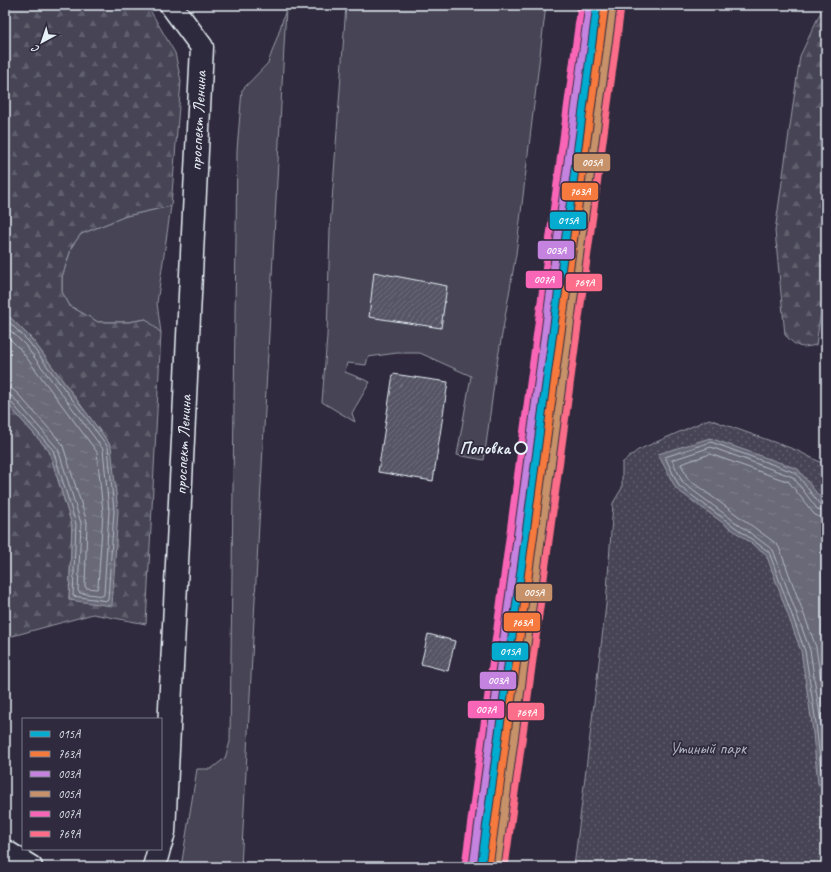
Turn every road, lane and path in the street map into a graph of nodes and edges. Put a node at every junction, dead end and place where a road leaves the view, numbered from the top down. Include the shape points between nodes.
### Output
1 (171, 5) edge
2 (162, 839) edge
3 (159, 850) edge
4 (5, 851) edge
5 (31, 867) edge
6 (154, 867) edge

1 - 2 street, проспект Ленина via 202,47
3 - 6 street
4 - 5 street

